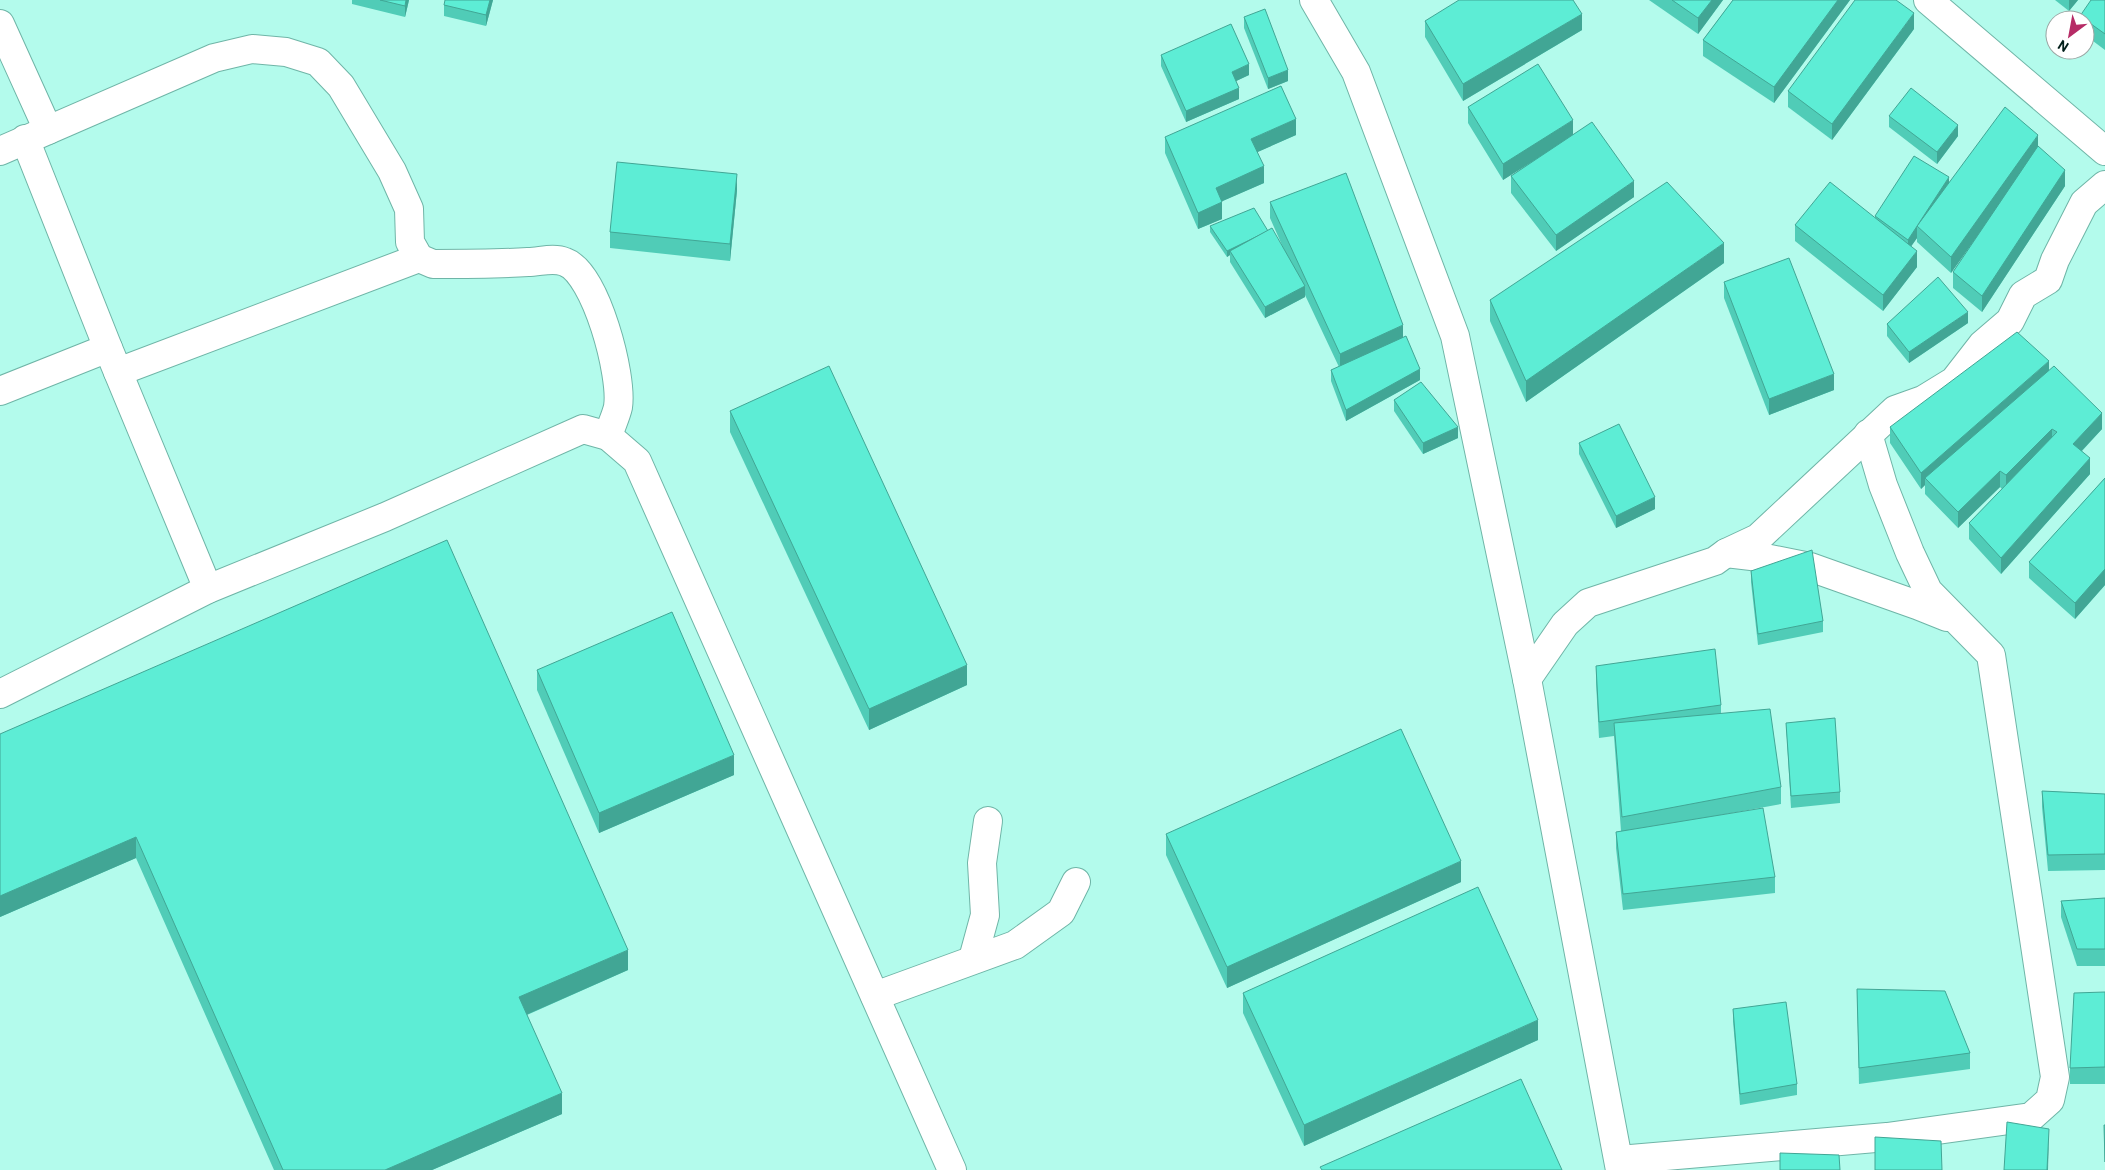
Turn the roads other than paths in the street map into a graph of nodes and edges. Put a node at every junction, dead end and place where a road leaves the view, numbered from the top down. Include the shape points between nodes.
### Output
1 (1314, 0) edge
2 (1928, 0) edge
3 (0, 24) edge
4 (36, 135) junction
5 (0, 151) edge
6 (2105, 151) edge
7 (2105, 185) edge
8 (418, 258) junction
9 (113, 360) junction
10 (0, 391) edge
11 (1868, 434) junction
12 (608, 436) junction
13 (1726, 553) junction
14 (208, 589) junction
15 (1960, 623) junction
16 (1528, 679) junction
17 (0, 694) edge
18 (988, 821) dead end
19 (1076, 882) dead end
20 (973, 960) junction
21 (875, 996) junction
22 (1620, 1165) edge
23 (952, 1170) edge

1 - 16 street via 1356,72 1455,336
2 - 6 street
3 - 4 street
4 - 5 street
4 - 8 street via 214,58 252,49 286,52 318,62 341,86 392,171 409,209 410,242
4 - 9 street
7 - 11 street via 2084,203 2048,280 2023,294 2010,322 1982,345 1954,381 1922,400 1895,410
8 - 9 street
8 - 12 street via 433,264 556,259 568,262 585,280 606,326 618,406
9 - 10 street
9 - 14 street
11 - 13 street via 1758,538
11 - 15 street via 1886,494 1928,591
12 - 14 street via 583,429 385,517
12 - 21 street via 637,461
13 - 15 street via 1810,567
13 - 16 street via 1715,561 1588,603 1565,624
14 - 17 street
15 - 22 street via 1991,655 2055,1077 2050,1100 2031,1117 1886,1150
16 - 22 street
18 - 20 street via 982,863 985,915
19 - 20 street via 1061,912 1015,945
20 - 21 street
21 - 23 street

